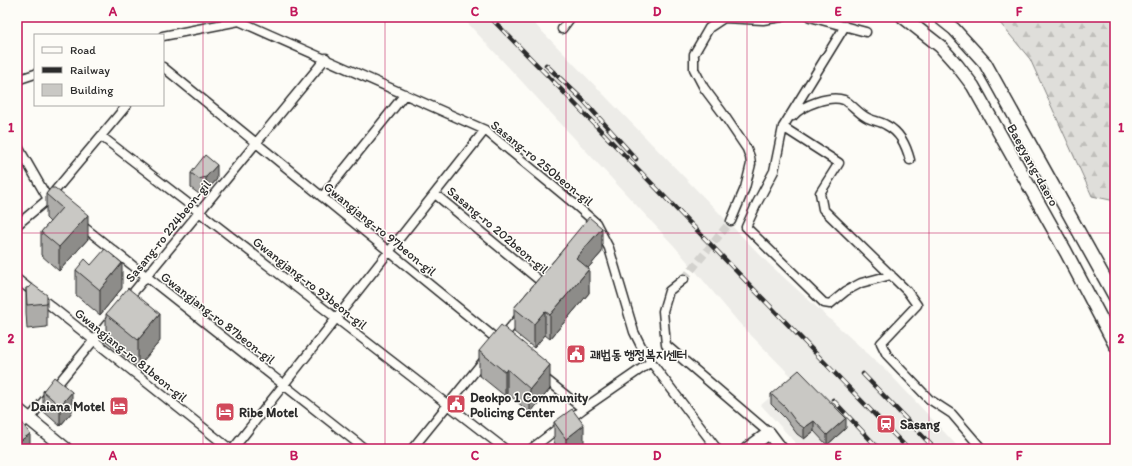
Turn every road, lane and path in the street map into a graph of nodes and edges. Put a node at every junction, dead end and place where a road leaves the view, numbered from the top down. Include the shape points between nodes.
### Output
1 (571, 17) edge
2 (782, 17) edge
3 (810, 17) edge
4 (903, 17) edge
5 (939, 17) edge
6 (845, 26) junction
7 (562, 29) dead end
8 (866, 32) dead end
9 (164, 36) edge
10 (326, 58) junction
11 (164, 68) edge
12 (34, 74) edge
13 (17, 80) edge
14 (405, 94) junction
15 (126, 106) edge
16 (783, 127) junction
17 (485, 130) junction
18 (101, 136) junction
19 (256, 143) junction
20 (17, 145) edge
21 (910, 160) dead end
22 (435, 194) junction
23 (322, 197) junction
24 (48, 199) junction
25 (61, 208) edge
26 (199, 212) junction
27 (73, 218) edge
28 (731, 221) tunnel mouth
29 (17, 225) edge
30 (389, 251) junction
31 (891, 275) junction
32 (146, 276) junction
33 (17, 279) edge
34 (684, 279) tunnel mouth
35 (545, 285) edge
36 (1115, 297) edge
37 (527, 308) edge
38 (336, 318) junction
39 (94, 340) junction
40 (1115, 345) edge
41 (497, 347) junction
42 (651, 362) junction
43 (535, 370) edge
44 (284, 385) junction
45 (448, 405) junction
46 (17, 409) edge
47 (583, 409) junction
48 (29, 419) junction
49 (17, 427) edge
50 (769, 433) junction
51 (66, 449) edge
52 (232, 449) edge
53 (365, 449) edge
54 (412, 449) edge
55 (505, 449) edge
56 (531, 449) edge
57 (717, 449) edge
58 (747, 449) edge
59 (781, 449) edge
60 (982, 449) edge

1 - 7 street
2 - 28 street via 764,20 724,18 708,28 694,54 694,69 701,84 743,142 750,157 751,164 745,188
3 - 6 street
4 - 40 main road, Baegyang-daero via 940,46 973,86
5 - 36 main road, Baegyang-daero via 954,29 985,63
6 - 8 street
6 - 16 street
9 - 10 street, Sasang-ro 250beon-gil via 239,21
10 - 14 street, Sasang-ro 250beon-gil
10 - 19 street, Sasang-ro 224beon-gil
11 - 19 street, Gwangjang-ro 97beon-gil
12 - 13 street
14 - 17 street, Sasang-ro 250beon-gil
14 - 23 street
15 - 18 street
16 - 21 street via 796,112 811,104 828,99 844,100 860,114 886,125 899,134
16 - 31 street via 839,162 820,193 823,209
16 - 31 street via 774,171 746,227 824,303 830,304 860,283
17 - 22 street
17 - 42 street, Sasang-ro 250beon-gil via 571,201 609,248 634,332
18 - 24 street
18 - 26 street, Gwangjang-ro 93beon-gil
19 - 23 street, Gwangjang-ro 97beon-gil
19 - 26 street, Sasang-ro 224beon-gil
20 - 24 street
22 - 30 street
22 - 35 street, Sasang-ro 202beon-gil
23 - 30 street, Gwangjang-ro 97beon-gil
24 - 25 street
24 - 29 street
26 - 32 street, Sasang-ro 224beon-gil
26 - 38 street, Gwangjang-ro 93beon-gil
27 - 32 street, Gwangjang-ro 87beon-gil
30 - 38 street
30 - 41 street, Gwangjang-ro 97beon-gil
31 - 60 street via 918,306 881,343 886,355 929,399 952,414
32 - 39 street, Sasang-ro 224beon-gil
32 - 44 street, Gwangjang-ro 87beon-gil
33 - 39 street, Gwangjang-ro 81beon-gil
34 - 50 street via 669,291 663,311 666,345
37 - 41 street
38 - 44 street
38 - 45 street, Gwangjang-ro 93beon-gil
39 - 48 street, Sasang-ro 224beon-gil
39 - 52 street, Gwangjang-ro 81beon-gil
41 - 45 street
42 - 47 street
42 - 57 street
43 - 47 street
44 - 52 street
44 - 53 street, Gwangjang-ro 87beon-gil
45 - 54 street
45 - 55 street, Gwangjang-ro 93beon-gil
46 - 48 main road
47 - 56 street
48 - 49 street, Sasang-ro 224beon-gil
48 - 51 main road
50 - 58 main road
50 - 59 main road

